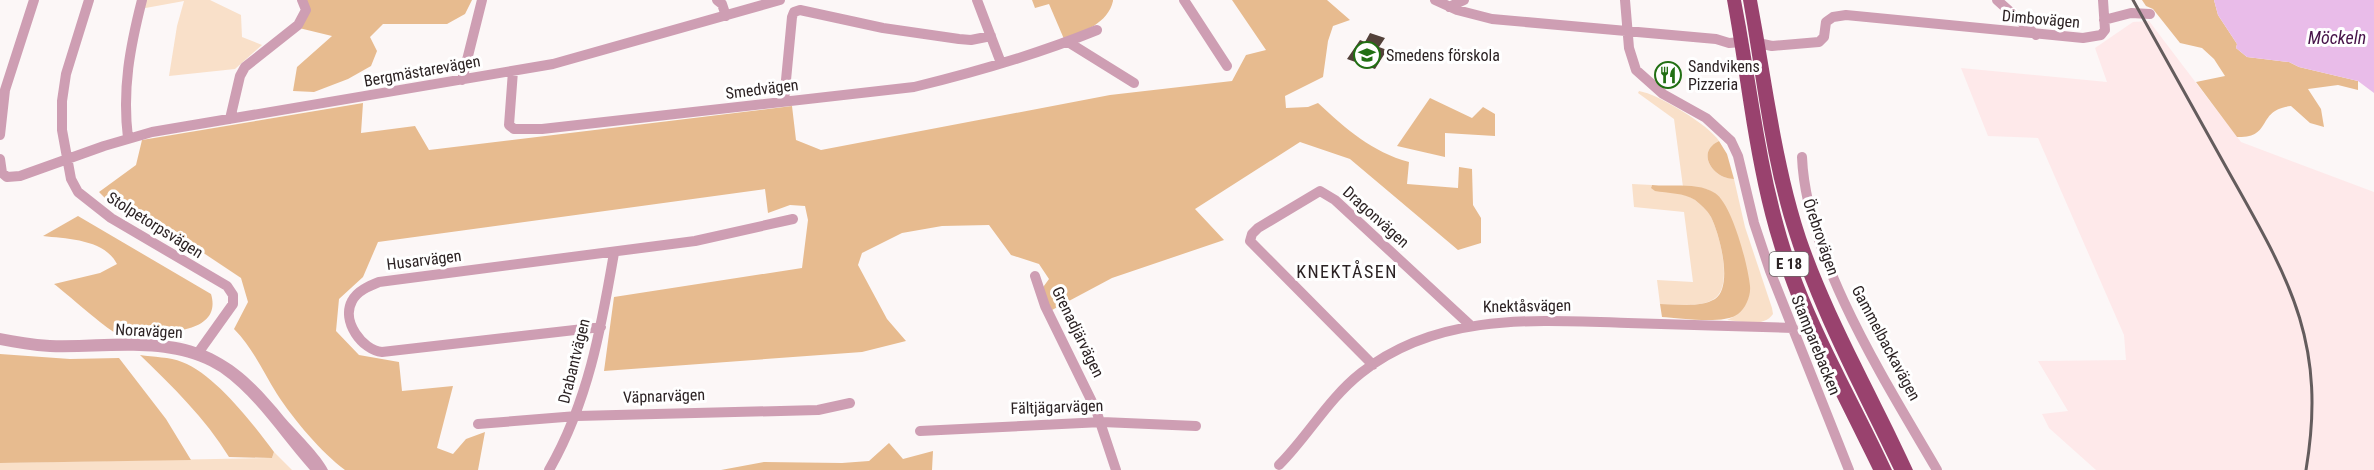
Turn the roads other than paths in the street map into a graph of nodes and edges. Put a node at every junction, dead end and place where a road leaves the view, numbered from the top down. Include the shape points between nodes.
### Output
1 (34, 0) edge
2 (89, 0) edge
3 (142, 0) edge
4 (302, 0) edge
5 (482, 0) edge
6 (717, 0) edge
7 (780, 0) edge
8 (977, 0) edge
9 (1184, 0) edge
10 (1435, 0) edge
11 (1464, 0) edge
12 (1625, 0) edge
13 (1734, 0) edge
14 (1750, 0) edge
15 (1997, 0) edge
16 (2103, 0) edge
17 (1449, 7) junction
18 (2151, 14) dead end
19 (726, 16) junction
20 (2104, 20) junction
21 (1097, 30) dead end
22 (1629, 32) junction
23 (2036, 35) junction
24 (991, 36) junction
25 (1068, 42) junction
26 (1750, 43) junction
27 (1001, 63) junction
28 (1227, 66) dead end
29 (513, 71) junction
30 (462, 80) junction
31 (1134, 83) dead end
32 (784, 101) junction
33 (230, 119) junction
34 (0, 135) edge
35 (128, 138) junction
36 (1802, 157) dead end
37 (0, 159) edge
38 (66, 160) junction
39 (793, 219) dead end
40 (614, 253) junction
41 (1035, 276) dead end
42 (1470, 325) junction
43 (601, 327) junction
44 (1793, 328) junction
45 (0, 339) edge
46 (198, 352) junction
47 (1373, 364) junction
48 (849, 403) dead end
49 (577, 416) junction
50 (1102, 422) junction
51 (478, 424) dead end
52 (1196, 426) dead end
53 (920, 431) dead end
54 (1279, 465) dead end
55 (320, 470) edge
56 (549, 470) edge
57 (1116, 470) edge
58 (1849, 470) edge
59 (1883, 470) edge
60 (1904, 470) edge
61 (1937, 470) edge

1 - 34 street via 5,90
2 - 38 street, Stolpetorpsvägen via 66,74 62,130
3 - 35 street via 124,77
4 - 33 street via 306,10 298,25 240,76
5 - 30 street
6 - 19 street
7 - 19 street, Bergmästarevägen
8 - 24 street
9 - 28 street
10 - 17 street, Dimbovägen
11 - 17 street
12 - 22 street, Stamparebacken
13 - 26 highway, Örebrovägen / E 18
14 - 26 highway, Örebrovägen / E 18
15 - 23 street
16 - 20 street, Dimbovägen
17 - 22 street, Dimbovägen via 1492,19
18 - 20 street via 2131,11
19 - 29 street, Bergmästarevägen via 570,61
20 - 23 street, Dimbovägen via 2105,30 2094,37
21 - 25 street, Smedvägen
22 - 26 street, Dimbovägen
22 - 44 street, Stamparebacken via 1631,59 1647,82 1706,118 1731,141 1767,263
23 - 26 street, Dimbovägen via 1846,15 1826,22 1824,37 1809,45
24 - 27 street
24 - 32 street via 971,40 915,33 800,10 792,17
25 - 27 street, Smedvägen
25 - 31 street
26 - 59 highway, Örebrovägen / E 18 via 1766,184 1783,249
26 - 60 highway, Örebrovägen / E 18 via 1805,258
27 - 32 street, Smedvägen via 914,87
29 - 30 street, Bergmästarevägen
29 - 32 street, Smedvägen via 508,117 514,129
30 - 33 street, Bergmästarevägen
33 - 35 street, Bergmästarevägen
35 - 38 street, Bergmästarevägen
36 - 61 street, Gammelbackavägen via 1809,202 1841,297 1873,361
37 - 38 street, Bergmästarevägen via 2,173 7,177
38 - 46 street, Stolpetorpsvägen via 78,192 97,208 227,286 233,304
39 - 40 street, Husarvägen via 695,241
40 - 43 street, Drabantvägen
40 - 43 street, Husarvägen via 379,282 365,286 356,295 349,316 361,341 370,350 382,352
41 - 50 street, Grenadjärvägen via 1039,296
42 - 44 street, Knektåsvägen via 1530,320
42 - 47 street, Knektåsvägen via 1431,335
42 - 47 street, Dragonvägen via 1335,200 1320,191 1257,228 1250,241
43 - 49 street, Drabantvägen
44 - 58 street, Stamparebacken
45 - 46 street, Noravägen via 47,346 160,347
46 - 55 street, Noravägen via 227,369 252,393
47 - 54 street, Knektåsvägen via 1341,391 1304,440
48 - 49 street, Väpnarvägen via 818,410
49 - 51 street, Väpnarvägen
49 - 56 street, Drabantvägen
50 - 52 street, Fältjägarvägen
50 - 53 street, Fältjägarvägen
50 - 57 street, Grenadjärvägen

